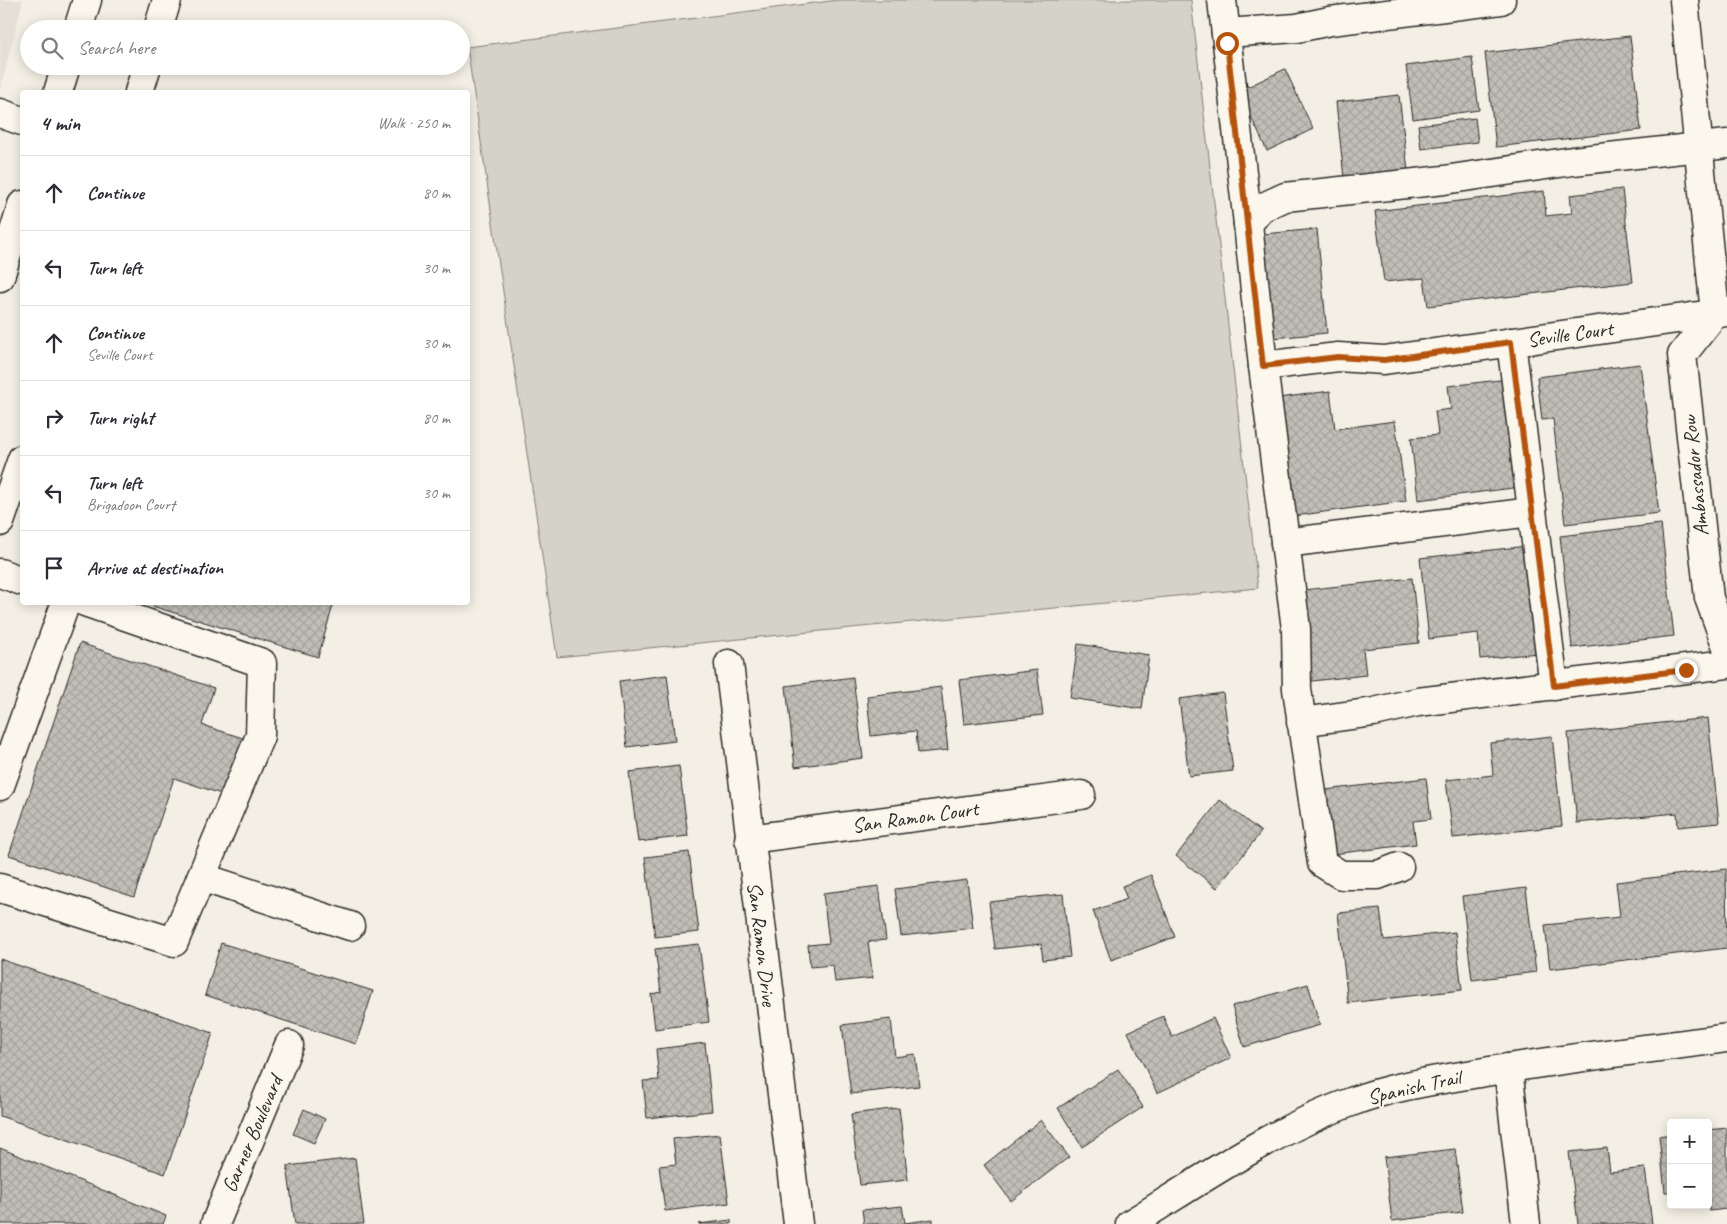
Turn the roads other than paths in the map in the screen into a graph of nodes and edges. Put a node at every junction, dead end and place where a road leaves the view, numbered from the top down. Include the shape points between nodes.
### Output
1 (86, 0) edge
2 (167, 0) edge
3 (1222, 0) edge
4 (1684, 0) edge
5 (1487, 1) edge
6 (80, 20) edge
7 (161, 20) edge
8 (1226, 33) junction
9 (63, 75) edge
10 (144, 75) edge
11 (59, 90) edge
12 (140, 90) edge
13 (0, 113) edge
14 (20, 120) edge
15 (1727, 144) edge
16 (1699, 147) junction
17 (20, 212) edge
18 (1248, 224) junction
19 (0, 277) edge
20 (1723, 315) edge
21 (1511, 342) junction
22 (1263, 366) junction
23 (20, 465) edge
24 (1532, 512) junction
25 (0, 522) edge
26 (1285, 543) junction
27 (0, 573) edge
28 (20, 580) edge
29 (65, 605) edge
30 (94, 605) edge
31 (1727, 647) edge
32 (729, 664) dead end
33 (1727, 664) edge
34 (1554, 686) junction
35 (1301, 722) junction
36 (0, 786) edge
37 (1081, 795) dead end
38 (749, 839) junction
39 (1399, 867) dead end
40 (201, 877) junction
41 (0, 888) edge
42 (350, 926) dead end
43 (1727, 1038) edge
44 (289, 1045) dead end
45 (1508, 1068) junction
46 (215, 1224) edge
47 (798, 1224) edge
48 (1130, 1224) edge
49 (1526, 1224) edge

1 - 6 street
2 - 7 street
3 - 8 street
4 - 16 street
5 - 8 street via 1297,28
8 - 18 street
9 - 11 street
10 - 12 street
13 - 14 street
15 - 16 street
16 - 18 street via 1285,197 1261,208
16 - 20 street
17 - 19 street
18 - 22 street
20 - 21 street, Seville Court
20 - 31 street, Ambassador Row via 1682,354 1709,598
21 - 22 street, Seville Court via 1384,360 1338,357
21 - 24 street
22 - 26 street
23 - 25 street
24 - 26 street
24 - 34 street
26 - 35 street via 1296,629 1296,689
27 - 28 street
29 - 36 street
30 - 40 street via 262,664 260,736
32 - 38 street, San Ramon Drive
33 - 34 street
34 - 35 street via 1418,702
35 - 39 street via 1322,864 1341,876 1378,874
37 - 38 street, San Ramon Court
38 - 47 street, San Ramon Drive
40 - 41 street via 174,942
40 - 42 street
43 - 45 street, Spanish Trail
44 - 46 street, Garner Boulevard
45 - 48 street, Spanish Trail via 1404,1086 1352,1101 1302,1123 1238,1158
45 - 49 street

